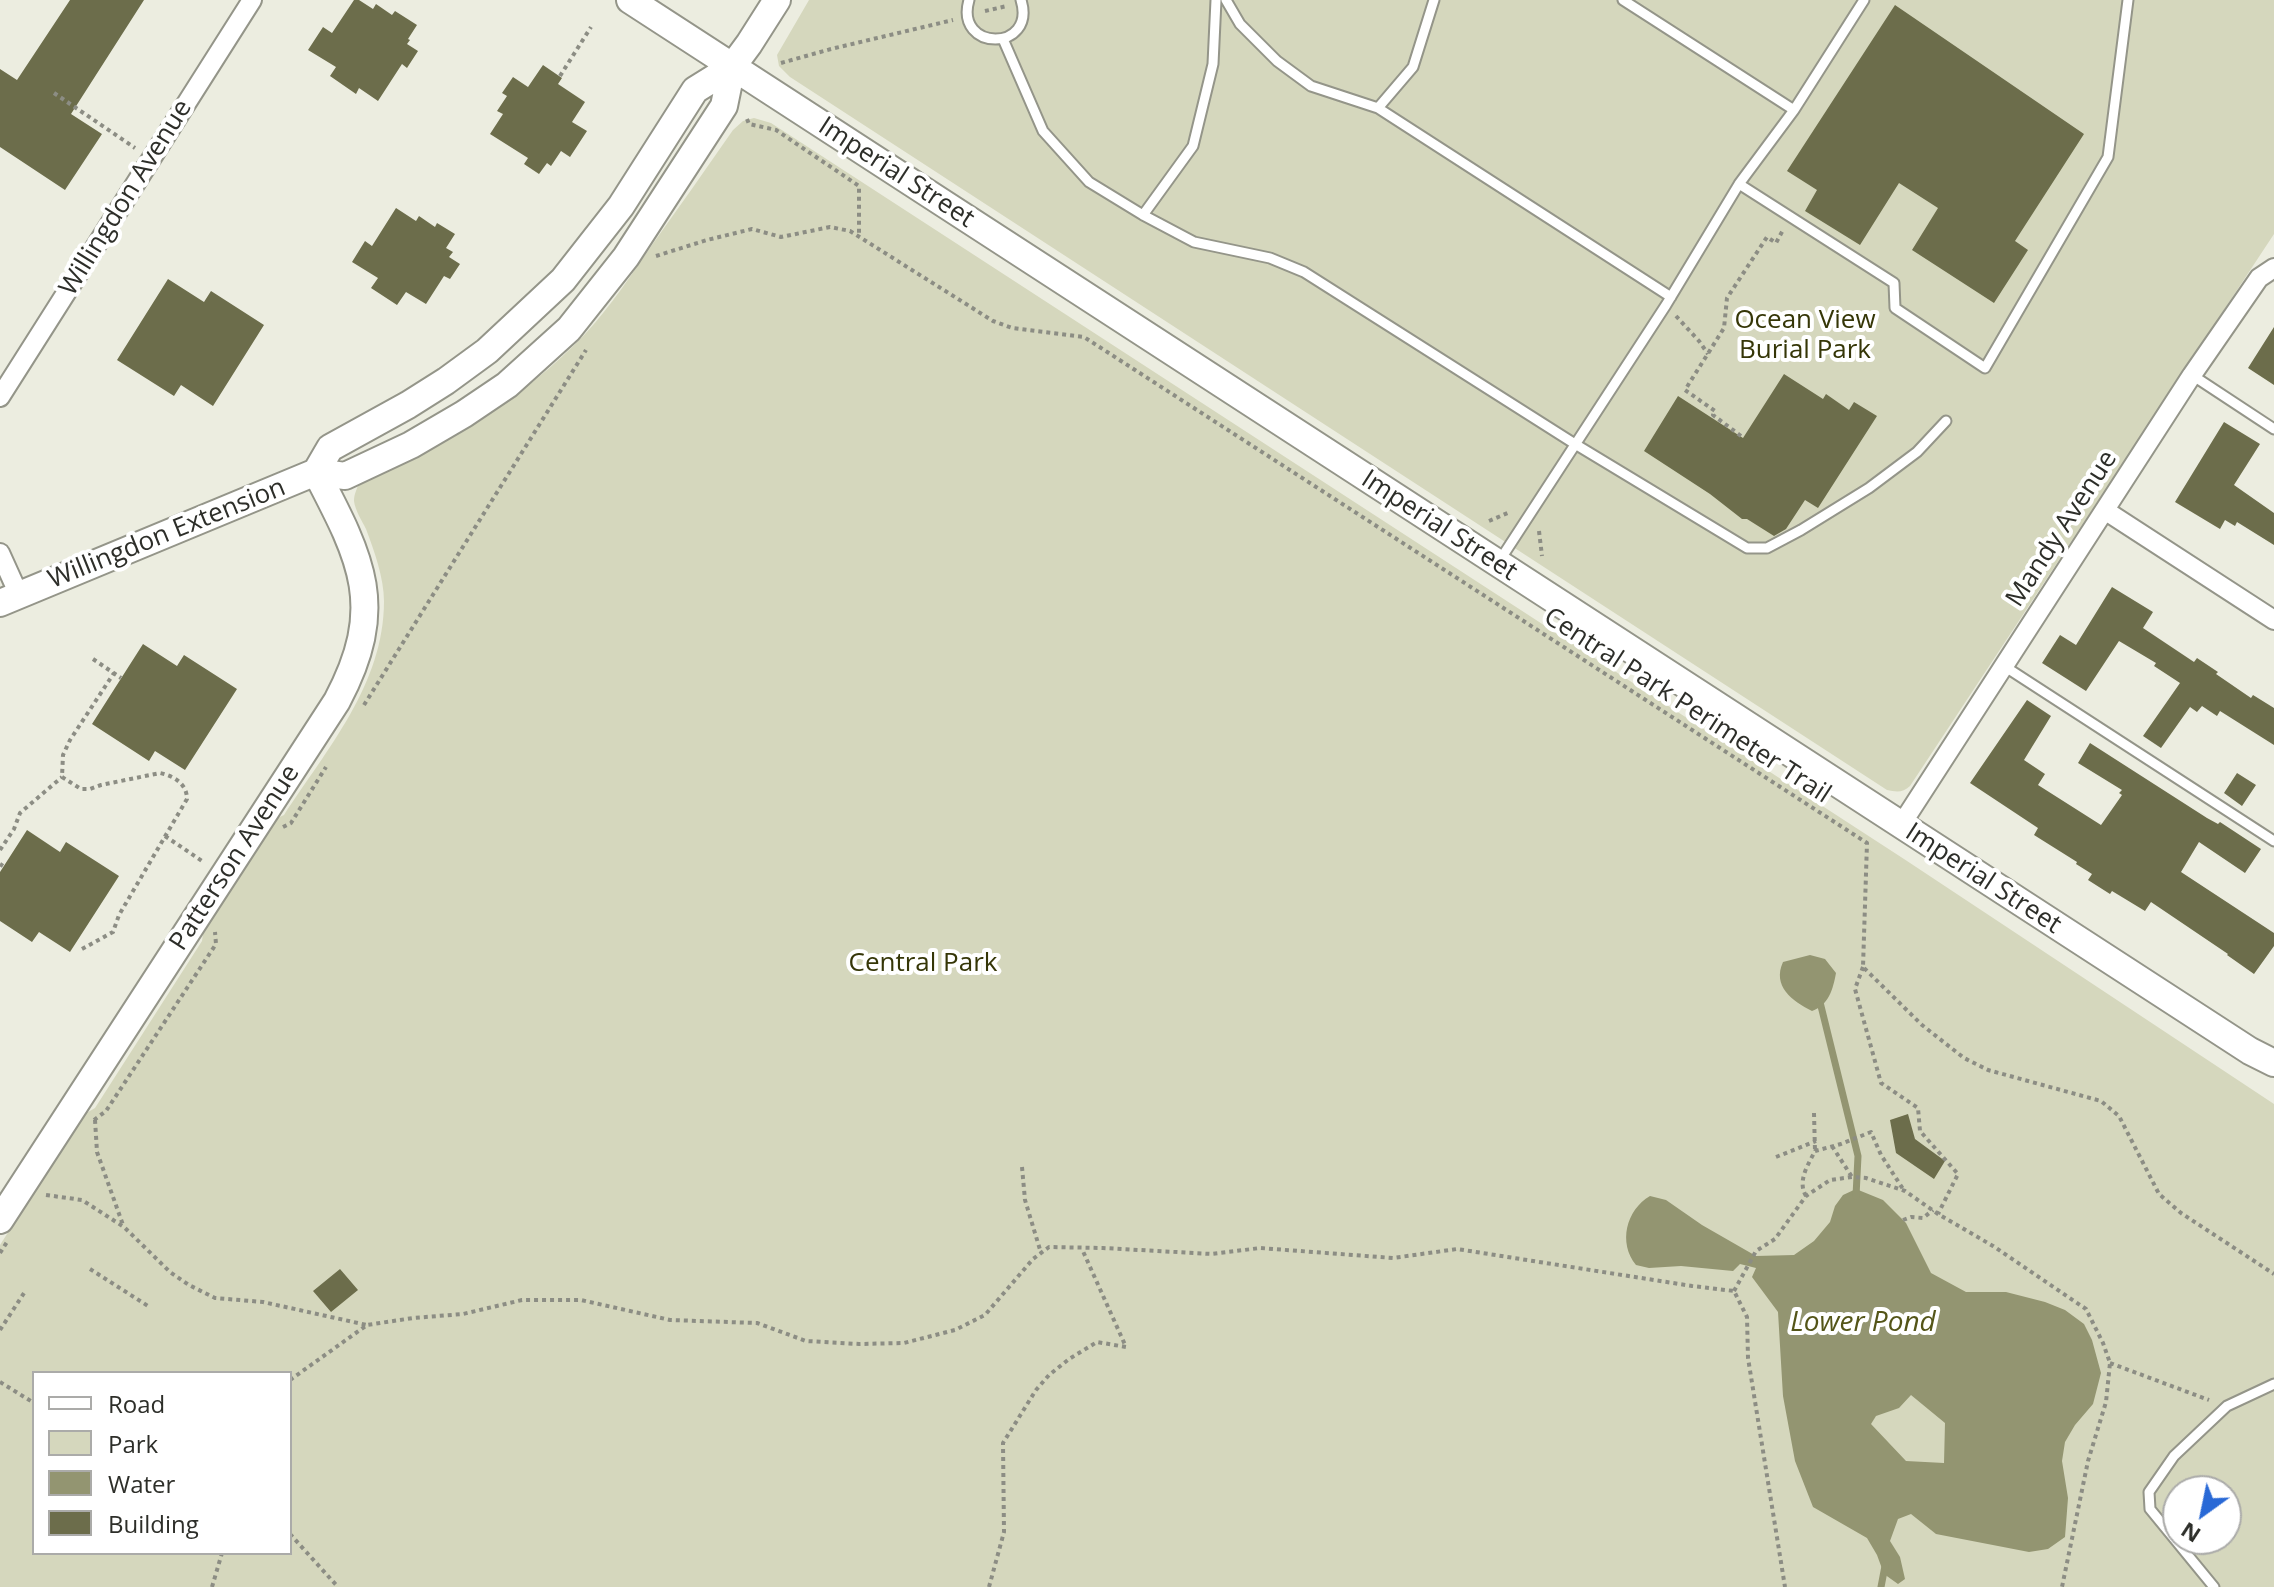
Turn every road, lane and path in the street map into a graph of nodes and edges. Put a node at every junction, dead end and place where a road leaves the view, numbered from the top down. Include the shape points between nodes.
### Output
1 (252, 0) edge
2 (630, 0) edge
3 (777, 0) edge
4 (969, 0) edge
5 (1021, 0) edge
6 (1216, 0) edge
7 (1226, 0) edge
8 (1434, 0) edge
9 (1623, 0) edge
10 (1864, 0) edge
11 (2128, 0) edge
12 (993, 9) dead end
13 (967, 16) junction
14 (591, 27) dead end
15 (1003, 39) junction
16 (781, 63) dead end
17 (732, 67) junction
18 (560, 76) dead end
19 (54, 93) dead end
20 (1378, 108) junction
21 (1794, 110) junction
22 (747, 119) dead end
23 (137, 149) dead end
24 (1739, 184) junction
25 (1143, 215) junction
26 (859, 236) junction
27 (1776, 243) dead end
28 (656, 257) dead end
29 (2274, 268) edge
30 (1669, 301) junction
31 (1708, 354) junction
32 (2192, 375) junction
33 (0, 397) edge
34 (1946, 421) dead end
35 (2274, 429) edge
36 (1741, 436) dead end
37 (1575, 444) junction
38 (316, 472) junction
39 (2106, 511) junction
40 (0, 553) edge
41 (1498, 564) junction
42 (10, 599) edge
43 (2274, 620) edge
44 (93, 659) dead end
45 (2004, 666) junction
46 (114, 673) junction
47 (121, 678) dead end
48 (62, 777) junction
49 (1901, 825) junction
50 (165, 836) junction
51 (2274, 841) edge
52 (0, 850) edge
53 (202, 861) dead end
54 (82, 949) dead end
55 (1863, 967) junction
56 (2250, 1051) junction
57 (2274, 1063) edge
58 (2274, 1076) edge
59 (1814, 1113) dead end
60 (95, 1120) dead end
61 (1816, 1141) junction
62 (1832, 1146) junction
63 (1815, 1151) junction
64 (1776, 1157) dead end
65 (1022, 1167) dead end
66 (1852, 1177) junction
67 (1905, 1191) junction
68 (33, 1194) dead end
69 (1806, 1196) junction
70 (1933, 1210) junction
71 (1938, 1214) junction
72 (0, 1220) edge
73 (1903, 1220) dead end
74 (124, 1227) junction
75 (1082, 1249) junction
76 (1041, 1253) junction
77 (90, 1269) dead end
78 (2274, 1274) edge
79 (26, 1290) dead end
80 (1734, 1291) junction
81 (148, 1306) dead end
82 (367, 1325) junction
83 (0, 1330) edge
84 (2110, 1363) junction
85 (292, 1379) edge
86 (0, 1382) edge
87 (2274, 1384) edge
88 (32, 1402) edge
89 (2227, 1406) junction
90 (292, 1536) edge
91 (221, 1555) edge
92 (212, 1587) edge
93 (338, 1587) edge
94 (989, 1587) edge
95 (1785, 1587) edge
96 (2062, 1587) edge
97 (2214, 1587) edge

1 - 33 street, Willingdon Avenue
2 - 17 main road, Imperial Street
3 - 17 main road
4 - 13 lane
5 - 15 lane via 1022,21
6 - 25 lane via 1213,64 1193,146
7 - 20 lane via 1240,24 1311,86
8 - 20 lane via 1413,67
9 - 21 lane
10 - 21 lane
11 - 24 lane via 2108,157 1985,368 1895,308 1894,283
12 - 13 path
13 - 15 lane via 984,38
13 - 16 path
14 - 18 path
15 - 25 lane via 1043,131 1089,182
17 - 38 main road, Willingdon Extension via 695,90 621,206 563,280 487,351 446,381 330,448
17 - 38 main road, Willingdon Extension via 724,106 626,257 569,329 507,385 411,445 345,476
17 - 41 main road, Imperial Street
19 - 23 path
20 - 30 lane
21 - 24 lane
22 - 26 path via 776,130 859,186
24 - 30 lane
25 - 37 lane via 1194,242 1270,258 1304,272
26 - 28 path, Central Park Perimeter Trail via 830,227 781,237 752,229
26 - 55 path, Central Park Perimeter Trail via 993,321 1084,337 1867,843
27 - 31 path via 1767,237 1727,298 1724,328
29 - 32 street, Mandy Avenue via 2259,278
30 - 31 path
30 - 37 lane
31 - 36 path via 1685,390
32 - 35 lane
32 - 39 street, Mandy Avenue
34 - 37 lane via 1917,452 1869,488 1767,548 1747,548
37 - 41 lane
38 - 42 main road, Willingdon Extension
38 - 72 main road, Patterson Avenue via 360,569 366,615 352,672
39 - 43 street
39 - 45 street, Mandy Avenue
40 - 42 street
41 - 49 main road, Imperial Street
44 - 46 path
45 - 49 street, Mandy Avenue
45 - 51 lane
46 - 47 path
46 - 48 path via 70,740
48 - 50 path via 90,789 168,775 188,795
48 - 52 path via 20,813
49 - 56 main road, Imperial Street
50 - 53 path
50 - 54 path via 117,927
55 - 71 path via 1855,989 1881,1083 1918,1108 1920,1131 1958,1174
55 - 78 path via 1964,1058 1988,1070 2101,1101 2119,1116 2159,1194
56 - 57 main road, Imperial Street
56 - 58 main road, Imperial Street
59 - 61 path
60 - 74 path via 97,1152
61 - 63 path
61 - 64 path
62 - 63 path
62 - 66 path
62 - 67 path via 1871,1132
63 - 69 path via 1803,1178
65 - 76 path via 1025,1200
66 - 67 path
66 - 69 path via 1830,1180
67 - 70 path
68 - 74 path via 82,1200
69 - 80 path via 1775,1239 1756,1251
70 - 71 path
70 - 73 path via 1923,1218
71 - 84 path via 2086,1309
74 - 82 path via 170,1272 215,1298 263,1302
75 - 76 path via 1049,1247
75 - 80 path via 1212,1254 1260,1248 1393,1258 1457,1249
75 - 94 path via 1126,1347 1097,1342 1069,1359 1036,1390 1003,1443 1004,1532
76 - 82 path via 985,1315 955,1330 904,1343 806,1341 757,1323 670,1320 581,1300 522,1300 463,1314
77 - 81 path
79 - 83 path
80 - 95 path via 1747,1317 1748,1358
82 - 85 path
84 - 89 path
84 - 96 path via 2106,1402
86 - 88 path
87 - 89 lane
89 - 97 lane via 2174,1456 2149,1492 2150,1509
90 - 93 path
91 - 92 path

